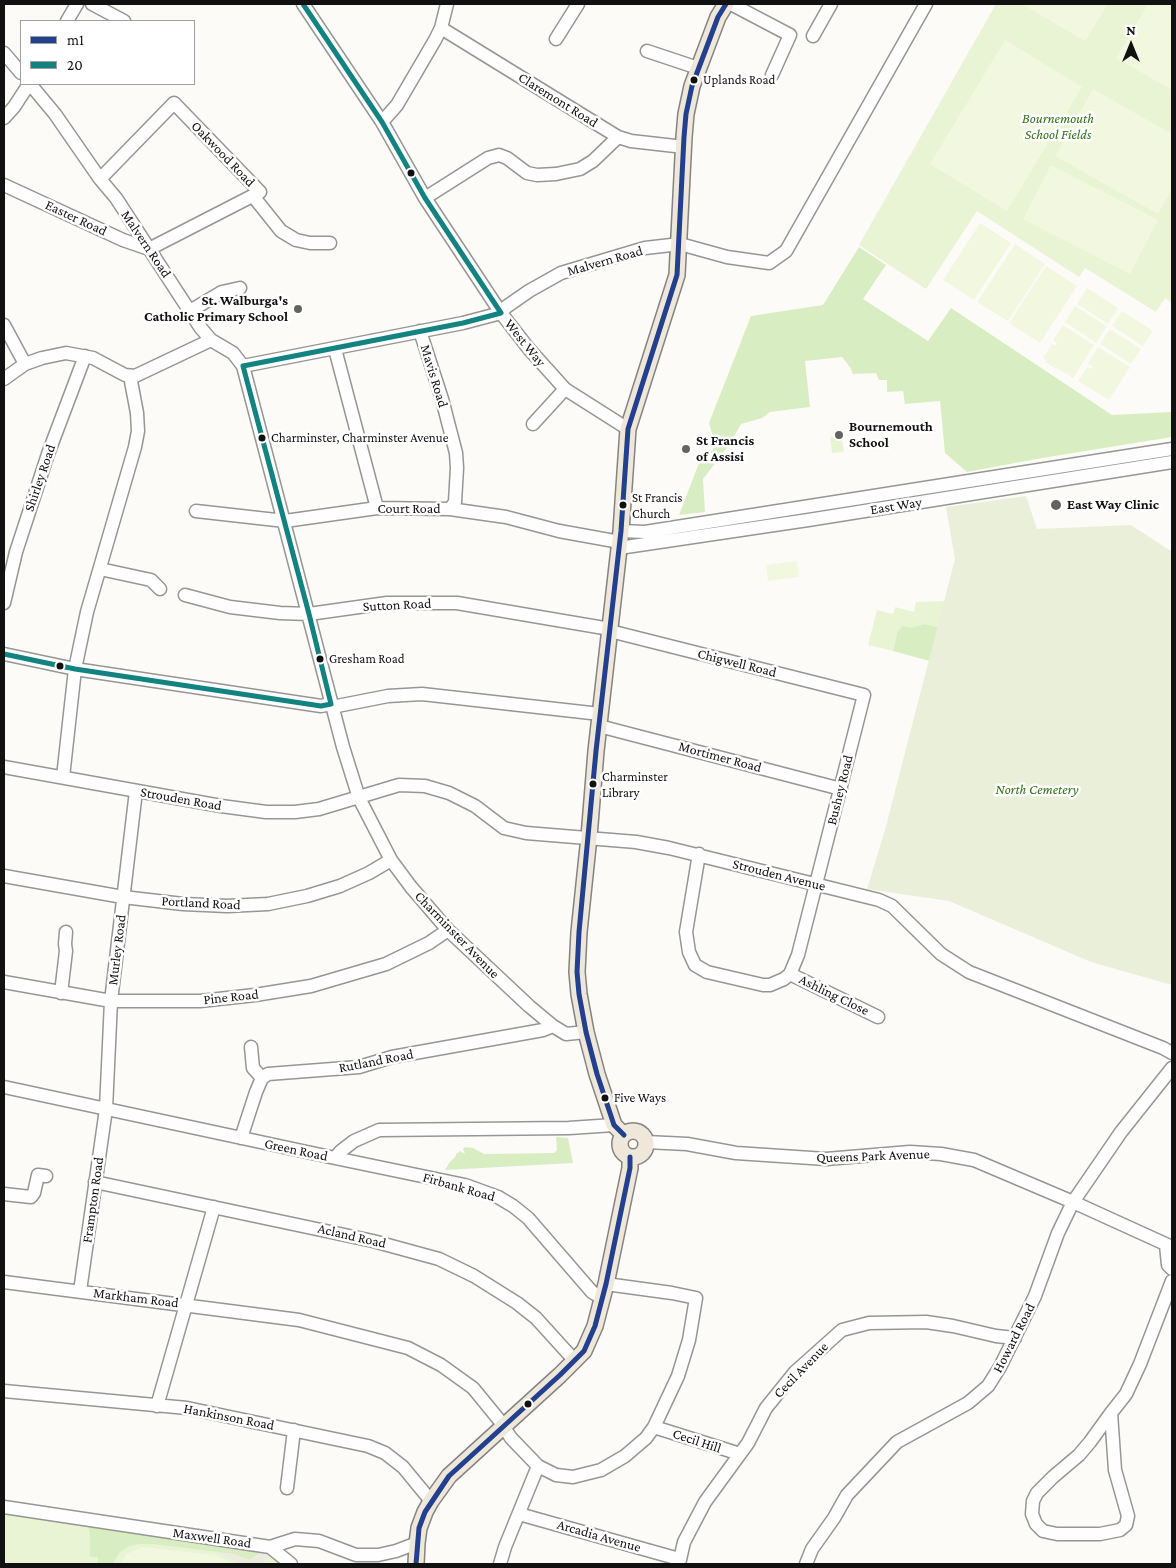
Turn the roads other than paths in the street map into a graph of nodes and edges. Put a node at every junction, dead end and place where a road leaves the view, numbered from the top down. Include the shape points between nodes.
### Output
1 (77, 4) edge
2 (92, 4) edge
3 (303, 4) edge
4 (447, 4) edge
5 (578, 4) edge
6 (726, 4) edge
7 (731, 4) edge
8 (831, 4) edge
9 (922, 5) edge
10 (67, 20) edge
11 (122, 20) edge
12 (441, 28) junction
13 (813, 36) dead end
14 (556, 40) dead end
15 (646, 51) dead end
16 (4, 53) edge
17 (698, 68) junction
18 (20, 72) edge
19 (772, 75) dead end
20 (29, 85) edge
21 (31, 85) edge
22 (4, 118) edge
23 (382, 122) junction
24 (618, 137) junction
25 (684, 147) junction
26 (100, 179) junction
27 (4, 185) edge
28 (253, 196) junction
29 (425, 198) junction
30 (330, 243) dead end
31 (680, 244) junction
32 (150, 249) junction
33 (233, 287) dead end
34 (190, 311) junction
35 (501, 313) junction
36 (4, 325) edge
37 (420, 331) junction
38 (211, 340) junction
39 (335, 349) junction
40 (84, 356) junction
41 (25, 364) junction
42 (243, 366) junction
43 (130, 376) junction
44 (4, 379) edge
45 (565, 389) junction
46 (533, 424) dead end
47 (628, 429) junction
48 (1172, 449) edge
49 (1172, 462) edge
50 (377, 508) junction
51 (450, 509) junction
52 (196, 511) dead end
53 (285, 521) junction
54 (620, 540) junction
55 (100, 569) junction
56 (160, 589) dead end
57 (185, 595) dead end
58 (4, 603) edge
59 (309, 614) junction
60 (610, 630) junction
61 (4, 654) edge
62 (75, 669) junction
63 (864, 695) joint
64 (331, 706) junction
65 (600, 720) junction
66 (4, 767) edge
67 (63, 777) junction
68 (840, 789) junction
69 (136, 791) junction
70 (359, 798) junction
71 (589, 837) junction
72 (699, 854) junction
73 (392, 860) junction
74 (4, 876) edge
75 (817, 884) junction
76 (123, 897) junction
77 (448, 930) junction
78 (66, 932) dead end
79 (790, 974) junction
80 (4, 982) edge
81 (61, 993) junction
82 (111, 1001) junction
83 (878, 1016) dead end
84 (553, 1026) junction
85 (586, 1032) junction
86 (251, 1047) dead end
87 (1172, 1053) edge
88 (1172, 1068) edge
89 (262, 1078) junction
90 (4, 1087) edge
91 (106, 1109) junction
92 (619, 1130) junction
93 (241, 1138) junction
94 (646, 1142) junction
95 (630, 1157) junction
96 (335, 1158) junction
97 (46, 1176) dead end
98 (95, 1182) junction
99 (4, 1194) edge
100 (1073, 1202) junction
101 (214, 1207) junction
102 (1169, 1246) edge
103 (1172, 1268) edge
104 (4, 1282) edge
105 (1172, 1282) edge
106 (80, 1291) junction
107 (604, 1291) junction
108 (186, 1304) junction
109 (1015, 1338) junction
110 (574, 1361) junction
111 (4, 1391) edge
112 (157, 1406) junction
113 (1111, 1413) junction
114 (654, 1427) junction
115 (503, 1428) junction
116 (294, 1430) junction
117 (740, 1454) junction
118 (538, 1466) junction
119 (287, 1488) dead end
120 (431, 1501) junction
121 (4, 1507) edge
122 (519, 1514) junction
123 (417, 1543) junction
124 (270, 1546) junction
125 (679, 1562) edge
126 (290, 1564) edge
127 (416, 1564) edge
128 (500, 1564) edge
129 (806, 1564) edge

1 - 10 street
2 - 11 street
3 - 23 street, West Way
4 - 12 street
5 - 14 street
6 - 17 main road
7 - 19 street via 790,35
8 - 13 street
9 - 31 street via 786,251 769,263
12 - 23 street via 397,105
12 - 24 street, Claremont Road
15 - 17 street
16 - 18 street
17 - 25 main road via 686,114
20 - 22 street
21 - 26 street, Malvern Road
23 - 29 street, West Way
24 - 25 street, Claremont Road
24 - 29 street via 593,162 580,169 556,174 527,173 507,158 499,155 488,158
25 - 31 main road
26 - 28 street, Oakwood Road via 174,103 260,192
26 - 32 street, Malvern Road
27 - 32 street, Easter Road via 123,240
28 - 30 street via 281,231 296,240
28 - 32 street, Oakwood Road
29 - 35 street, West Way
31 - 35 street, Malvern Road via 644,248 567,271 529,291
31 - 47 main road via 677,275
32 - 34 street, Malvern Road
33 - 34 street
34 - 38 street, Malvern Road
35 - 37 street, Malvern Road
35 - 45 street, West Way
36 - 41 street
37 - 39 street, Malvern Road
37 - 51 street, Mavis Road via 456,453 455,502
38 - 42 street, Malvern Road via 233,353
38 - 43 street via 139,375
39 - 42 street, Malvern Road
39 - 50 street
40 - 41 street via 66,353
40 - 43 street
40 - 58 street, Shirley Road via 19,543
41 - 44 street
42 - 53 street, Charminster Avenue
43 - 55 street via 138,431
45 - 46 street
45 - 47 street, West Way
47 - 54 main road
48 - 54 street, East Way via 645,532
49 - 54 street, East Way via 808,520
50 - 51 street, Court Road
50 - 53 street, Court Road
51 - 54 street, Court Road
52 - 53 street, Court Road
53 - 59 street, Charminster Avenue
54 - 60 main road
55 - 56 street via 151,580
55 - 62 street
57 - 59 street, Sutton Road via 230,607
59 - 60 street, Sutton Road via 387,603 457,603
59 - 64 street, Charminster Avenue
60 - 63 street, Chigwell Road
60 - 65 main road
61 - 62 street
62 - 64 street
62 - 67 street
63 - 68 street, Bushey Road
64 - 65 street via 422,694
64 - 70 street, Charminster Avenue
65 - 68 street, Mortimer Road
65 - 71 main road
66 - 67 street, Strouden Road
67 - 69 street, Strouden Road
68 - 75 street, Bushey Road
69 - 70 street, Strouden Road via 266,812 303,811
69 - 76 street, Murley Road
70 - 71 street, Strouden Avenue via 399,785 425,786 449,793 474,806 504,828 526,833
70 - 73 street, Charminster Avenue
71 - 72 street, Strouden Avenue
71 - 85 main road via 577,972
72 - 75 street, Strouden Avenue
72 - 79 street via 686,932 689,952 695,964 707,972 763,985
73 - 76 street, Portland Road via 340,886 268,904 183,904
73 - 77 street, Charminster Avenue
74 - 76 street, Portland Road
75 - 79 street, Bushey Road
75 - 87 street, Strouden Avenue via 892,906 941,954 969,972
76 - 82 street, Murley Road
77 - 82 street, Pine Road via 386,964 311,986 200,1001
77 - 84 street, Charminster Avenue
78 - 81 street
79 - 83 street, Ashling Close
80 - 81 street, Pine Road
81 - 82 street, Pine Road
82 - 91 street, Murley Road
84 - 85 street, Charminster Avenue via 566,1034
84 - 89 street, Rutland Road via 392,1057 359,1067 268,1074
85 - 92 main road via 596,1074
86 - 89 street via 253,1068
88 - 100 street, Howard Road via 1121,1132
89 - 93 street
90 - 91 street, Green Road
91 - 93 street, Green Road
91 - 98 street, Frampton Road
92 - 94 main road via 637,1132
92 - 95 main road via 620,1147
92 - 96 street, Green Road via 379,1130 354,1142
93 - 96 street, Green Road
94 - 95 main road via 639,1156
94 - 100 street, Queens Park Avenue via 826,1159 910,1152 941,1154 974,1160
95 - 107 main road
96 - 107 street, Firbank Road via 465,1185 498,1197 528,1218 592,1292
97 - 99 street via 38,1175 32,1197
98 - 101 street, Acland Road
98 - 106 street, Frampton Road
100 - 102 street, Queens Park Avenue
100 - 109 street, Howard Road
101 - 108 street
101 - 110 street, Acland Road via 372,1240 439,1259 517,1303 536,1318
102 - 103 street via 1168,1265
104 - 106 street, Markham Road
105 - 113 street via 1140,1364 1126,1394
106 - 108 street, Markham Road
107 - 110 main road via 595,1326 584,1351
107 - 114 street via 672,1293 696,1298 690,1340 678,1376
108 - 112 street
108 - 115 street, Markham Road via 299,1320 408,1348 459,1376 473,1388
109 - 117 street, Cecil Avenue via 926,1322 868,1323 842,1330 796,1372 766,1408
109 - 129 street, Howard Road via 988,1386 968,1403 897,1442 847,1495
110 - 115 main road
111 - 112 street, Hankinson Road
112 - 116 street, Hankinson Road via 223,1414
113 - 113 street via 1116,1470 1128,1516 1126,1525 1120,1530 1100,1534 1043,1531 1032,1514 1036,1493 1079,1455
114 - 117 street, Cecil Hill
114 - 118 street via 635,1448 601,1470 573,1477 556,1475
115 - 118 street, Markham Road
115 - 120 main road via 449,1476
116 - 119 street
116 - 120 street, Hankinson Road via 368,1446 385,1453 403,1467
117 - 125 street, Cecil Avenue via 705,1502 684,1542
118 - 122 street
120 - 123 main road
121 - 124 street, Maxwell Road
122 - 125 street, Arcadia Avenue
122 - 128 street
123 - 124 street, Maxwell Road via 378,1555 356,1555 320,1541 296,1539
123 - 127 main road
124 - 126 street

